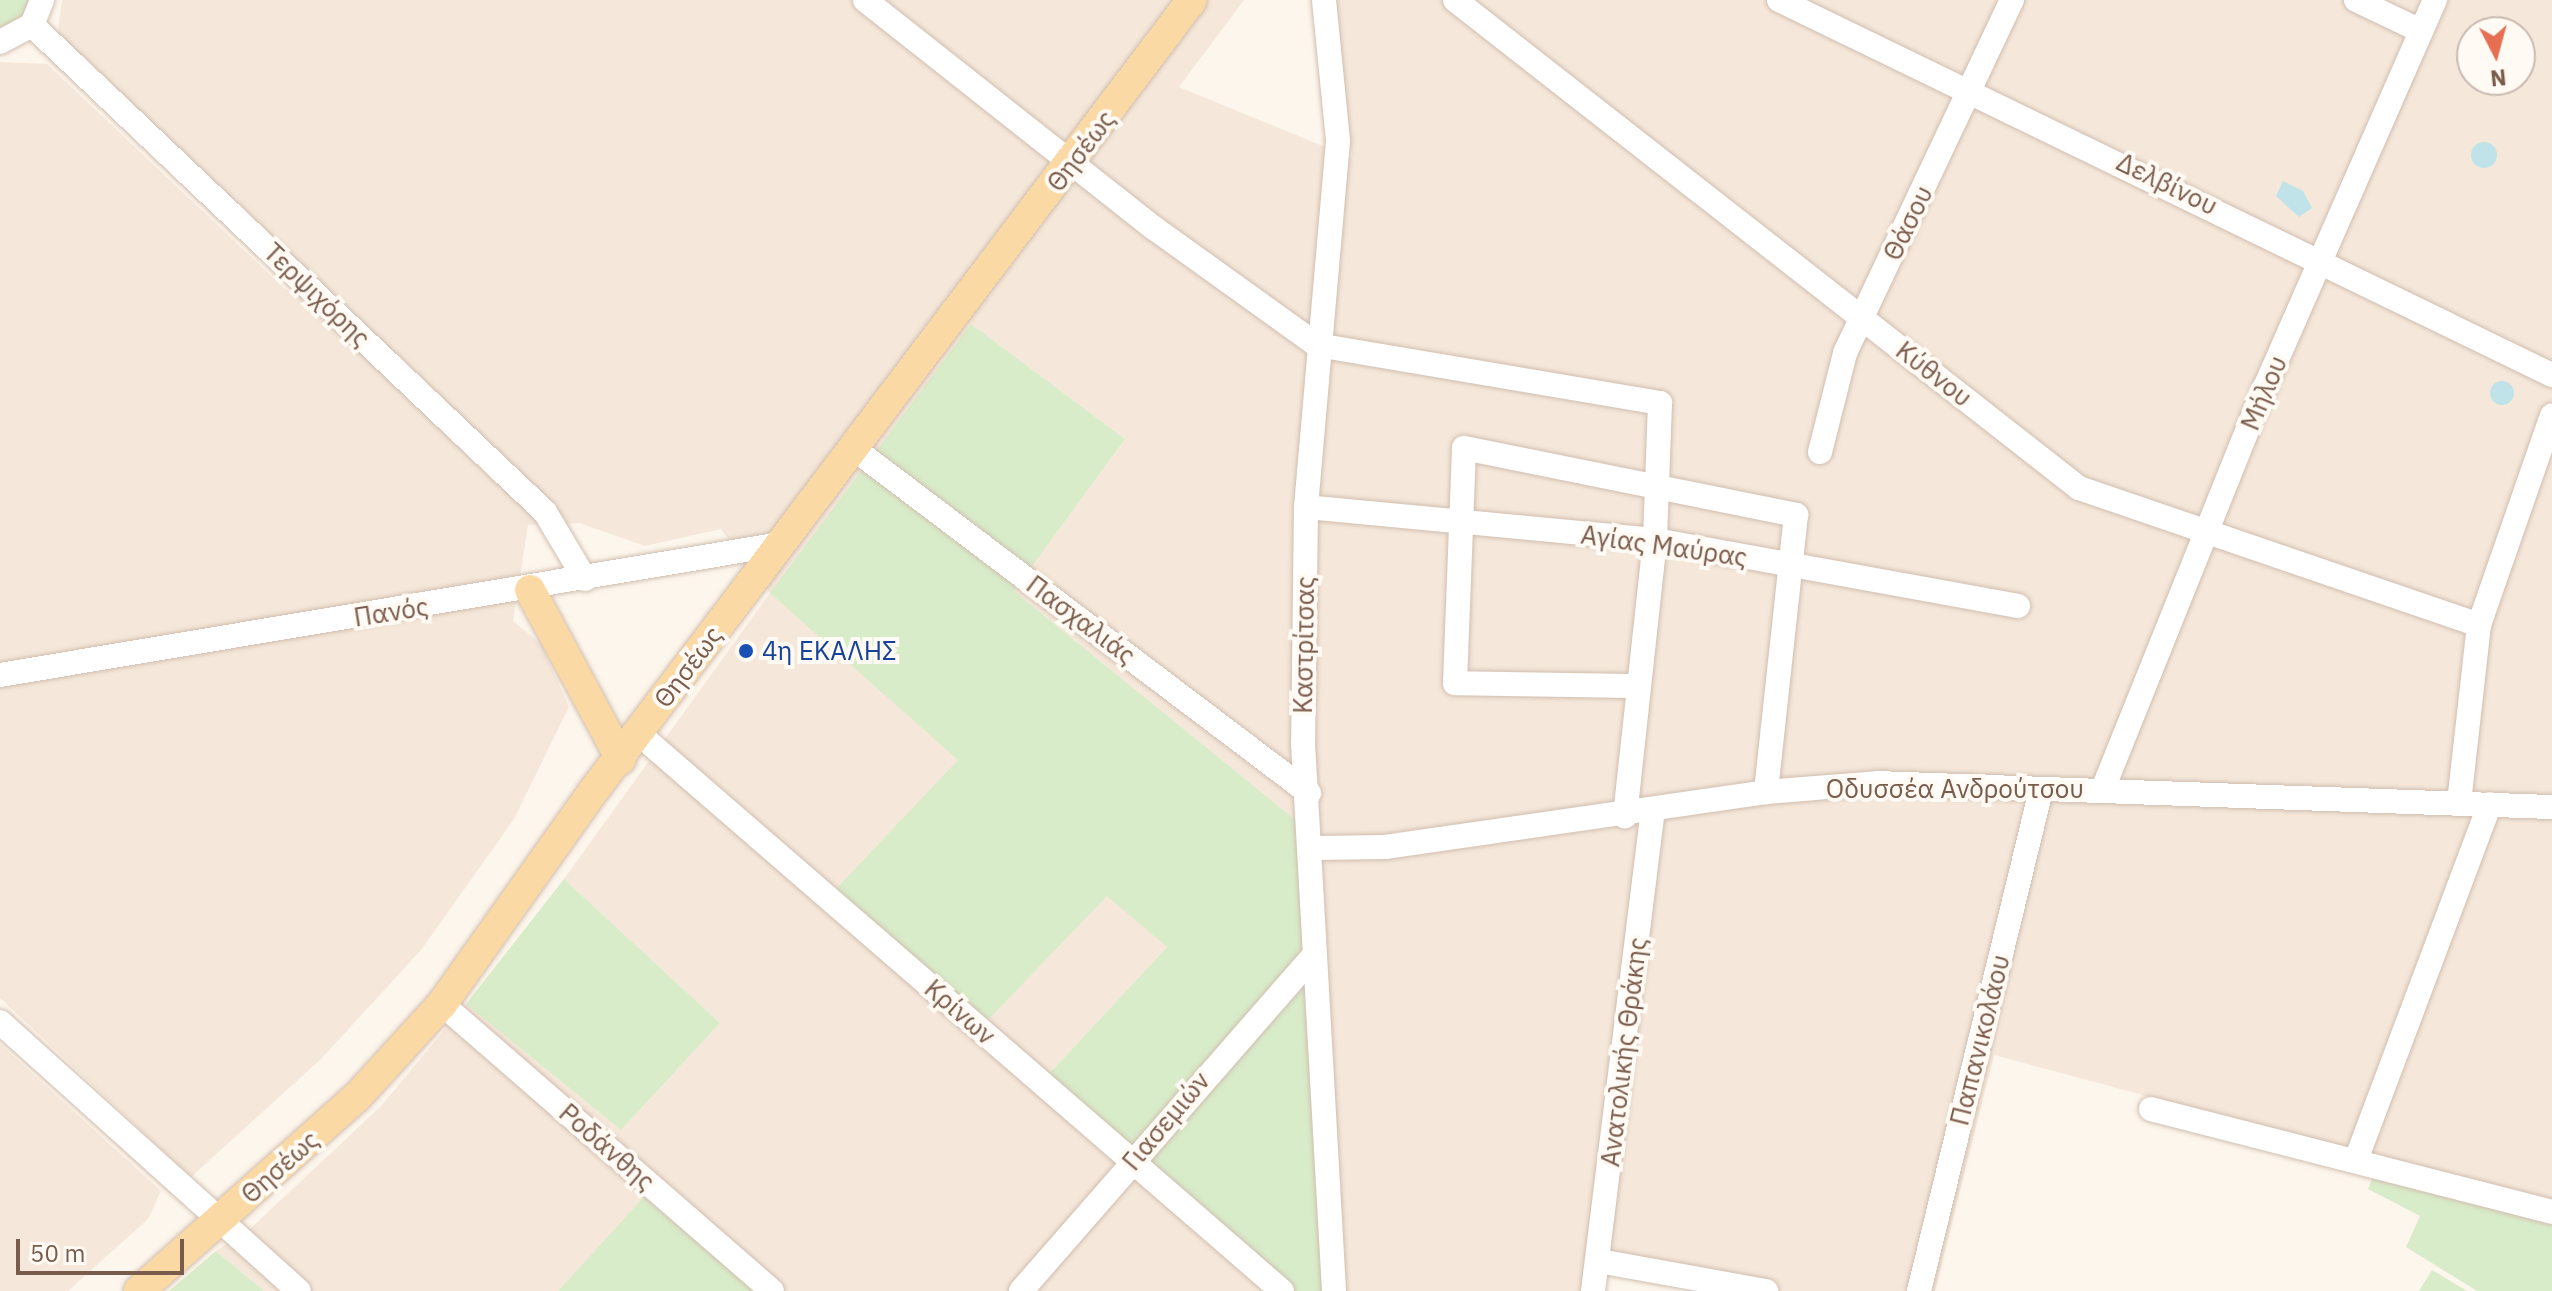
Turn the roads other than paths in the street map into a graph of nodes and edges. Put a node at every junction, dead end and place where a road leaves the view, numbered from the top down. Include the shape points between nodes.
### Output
1 (42, 0) edge
2 (865, 0) edge
3 (1192, 0) edge
4 (1324, 0) edge
5 (1455, 0) edge
6 (1779, 0) edge
7 (2012, 0) edge
8 (2356, 0) edge
9 (2435, 0) edge
10 (32, 25) junction
11 (2421, 31) junction
12 (0, 42) edge
13 (1972, 89) junction
14 (1072, 164) junction
15 (2323, 260) junction
16 (1862, 317) junction
17 (1317, 345) junction
18 (2552, 375) edge
19 (2552, 415) edge
20 (853, 448) junction
21 (1820, 452) dead end
22 (1652, 484) junction
23 (1306, 507) junction
24 (1458, 523) junction
25 (2208, 535) junction
26 (1655, 540) junction
27 (781, 544) junction
28 (1794, 567) junction
29 (585, 579) junction
30 (530, 590) junction
31 (2018, 606) dead end
32 (2479, 625) junction
33 (0, 675) edge
34 (1636, 686) junction
35 (638, 733) junction
36 (621, 759) junction
37 (2103, 789) junction
38 (2041, 790) junction
39 (1766, 792) junction
40 (1309, 793) junction
41 (2459, 803) junction
42 (2490, 804) junction
43 (2552, 807) edge
44 (1653, 812) junction
45 (1625, 816) junction
46 (1315, 848) junction
47 (1314, 955) junction
48 (442, 1004) junction
49 (0, 1022) edge
50 (2151, 1109) dead end
51 (2356, 1160) junction
52 (1133, 1162) junction
53 (2552, 1212) edge
54 (219, 1223) junction
55 (1599, 1261) junction
56 (139, 1291) edge
57 (299, 1291) edge
58 (772, 1291) edge
59 (1021, 1291) edge
60 (1282, 1291) edge
61 (1334, 1291) edge
62 (1593, 1291) edge
63 (1766, 1291) edge
64 (1919, 1291) edge

1 - 10 street
2 - 14 street
3 - 14 main road, Θησέως
4 - 17 street, Καστρίτσας via 1338,141
5 - 16 street, Κύθνου
6 - 13 street, Δελβίνου
7 - 13 street, Θάσου
8 - 11 street
9 - 11 street, Μήλου
10 - 12 street
10 - 29 street, Τερψιχόρης via 545,512
11 - 15 street, Μήλου
13 - 15 street, Δελβίνου
13 - 16 street, Θάσου
14 - 17 street
14 - 20 main road, Θησέως
15 - 18 street, Δελβίνου
15 - 25 street, Μήλου
16 - 21 street, Θάσου via 1832,392
16 - 25 street, Κύθνου via 2079,488
17 - 22 street via 1652,399 1662,414
17 - 23 street, Καστρίτσας
19 - 32 street
20 - 27 main road, Θησέως
20 - 40 street, Πασχαλιάς
22 - 24 street via 1472,447 1459,453
22 - 26 street
22 - 28 street via 1790,509 1799,524
23 - 24 street, Αγίας Μαύρας
23 - 40 street, Καστρίτσας
24 - 26 street, Αγίας Μαύρας
24 - 34 street via 1455,683
25 - 32 street, Κύθνου
25 - 37 street, Μήλου
26 - 28 street, Αγίας Μαύρας
26 - 34 street
27 - 29 street, Πανός
27 - 35 main road, Θησέως
28 - 31 street, Αγίας Μαύρας
28 - 39 street
29 - 30 street, Πανός
30 - 33 street, Πανός
30 - 36 main road
32 - 41 street
34 - 45 street
35 - 36 main road, Θησέως
35 - 52 street, Κρίνων
36 - 48 main road, Θησέως
37 - 38 street, Οδυσσέα Ανδρούτσου
37 - 41 street, Οδυσσέα Ανδρούτσου
38 - 39 street, Οδυσσέα Ανδρούτσου via 1877,783
38 - 64 street, Παπανικολάου
39 - 44 street, Οδυσσέα Ανδρούτσου
40 - 46 street, Καστρίτσας
41 - 42 street, Οδυσσέα Ανδρούτσου
42 - 43 street, Οδυσσέα Ανδρούτσου
42 - 51 street
44 - 45 street, Οδυσσέα Ανδρούτσου
44 - 55 street, Ανατολικής Θράκης
45 - 46 street, Οδυσσέα Ανδρούτσου via 1385,847
46 - 47 street, Καστρίτσας
47 - 52 street, Γιασεμιών
47 - 61 street, Καστρίτσας
48 - 54 main road, Θησέως via 357,1097
48 - 58 street, Ροδάνθης
49 - 54 street
50 - 51 street
51 - 53 street
52 - 59 street, Γιασεμιών
52 - 60 street, Κρίνων
54 - 56 main road, Θησέως
54 - 57 street
55 - 62 street, Ανατολικής Θράκης
55 - 63 street

